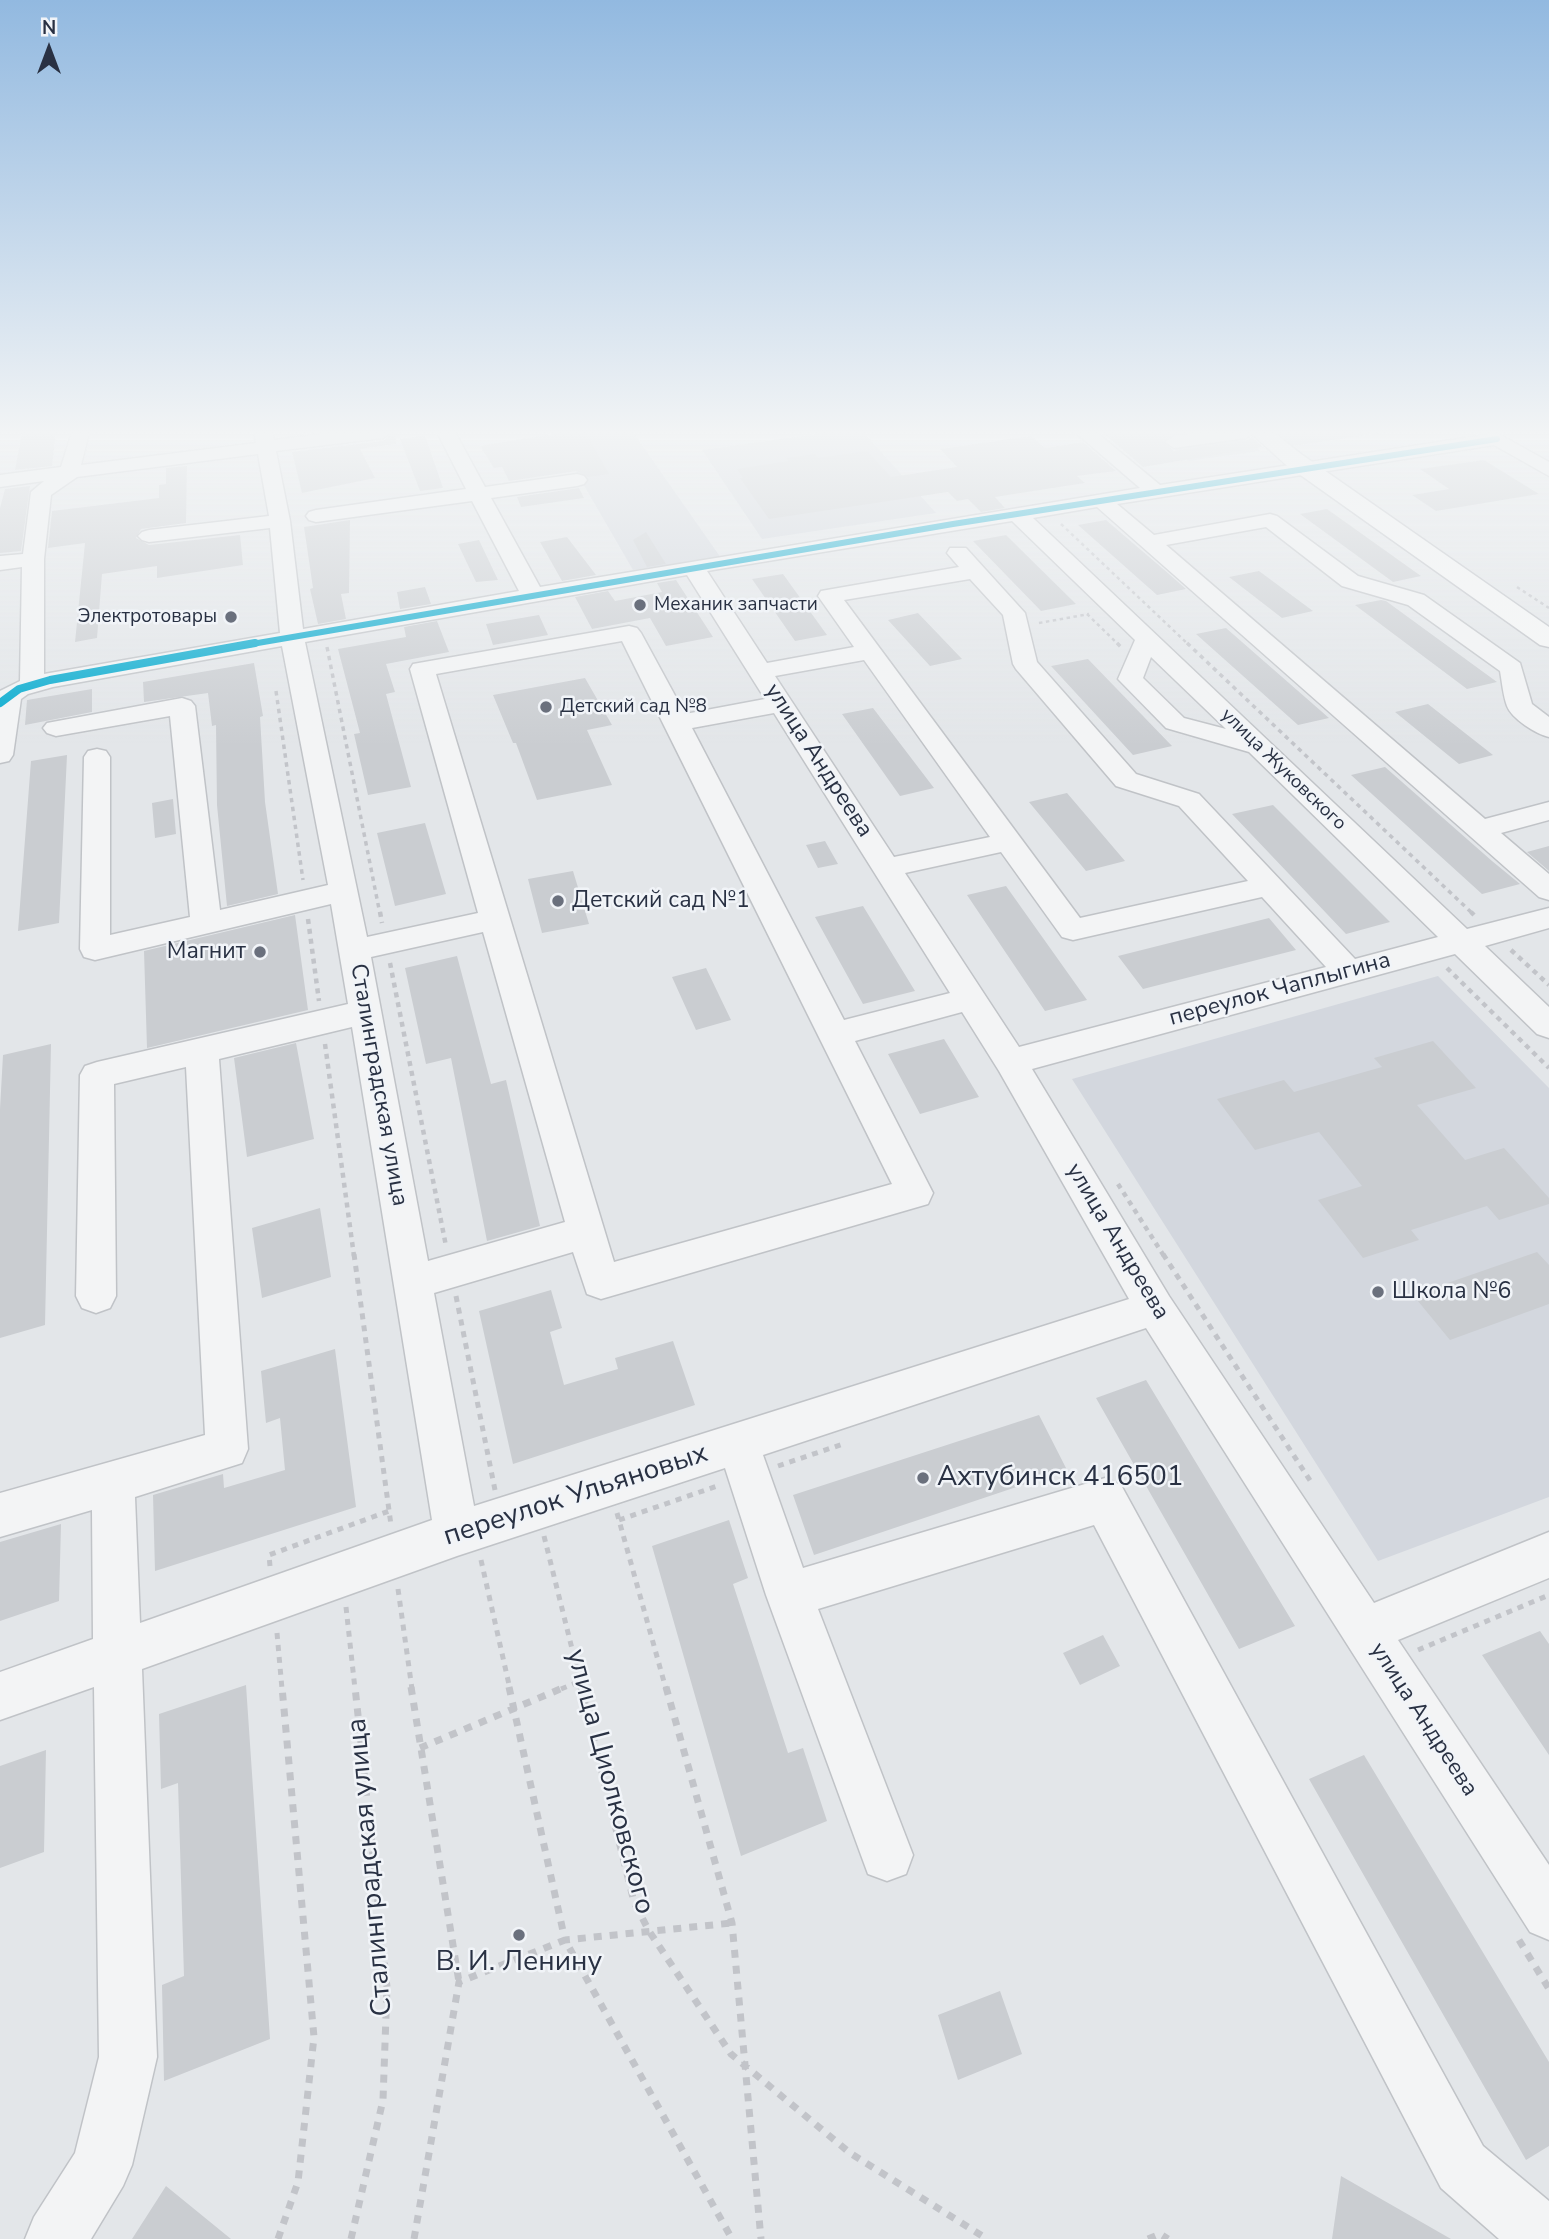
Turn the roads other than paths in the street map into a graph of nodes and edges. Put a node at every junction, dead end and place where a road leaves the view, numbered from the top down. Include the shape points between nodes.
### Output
1 (36, 536) edge
2 (280, 536) edge
3 (502, 536) edge
4 (883, 536) edge
5 (944, 536) edge
6 (1040, 536) edge
7 (1143, 536) edge
8 (1179, 536) edge
9 (1292, 536) edge
10 (1404, 536) edge
11 (1149, 542) junction
12 (33, 559) junction
13 (0, 563) edge
14 (693, 567) junction
15 (975, 571) junction
16 (533, 596) junction
17 (283, 638) junction
18 (1147, 639) junction
19 (1549, 639) edge
20 (869, 652) junction
21 (761, 671) junction
22 (32, 685) junction
23 (4, 700) edge
24 (781, 704) junction
25 (677, 723) junction
26 (56, 728) dead end
27 (1549, 729) edge
28 (1259, 747) junction
29 (0, 755) edge
30 (97, 757) dead end
31 (1549, 811) edge
32 (1482, 829) junction
33 (1008, 842) junction
34 (886, 868) junction
35 (1269, 886) junction
36 (1549, 890) edge
37 (344, 891) junction
38 (1549, 918) edge
39 (495, 919) junction
40 (206, 923) junction
41 (1461, 942) junction
42 (370, 946) junction
43 (1349, 972) junction
44 (970, 999) junction
45 (366, 1012) junction
46 (1549, 1026) edge
47 (834, 1034) junction
48 (202, 1050) junction
49 (1011, 1062) junction
50 (586, 1232) junction
51 (413, 1282) junction
52 (96, 1296) dead end
53 (1155, 1308) junction
54 (738, 1443) junction
55 (114, 1482) junction
56 (0, 1515) edge
57 (457, 1534) junction
58 (1549, 1555) edge
59 (789, 1595) junction
60 (1365, 1630) junction
61 (120, 1653) junction
62 (0, 1696) edge
63 (887, 1855) dead end
64 (1549, 1913) edge
65 (55, 2239) edge
66 (1546, 2239) edge

1 - 12 street
2 - 17 street, Сталинградская улица
3 - 16 street
4 - 14 street
5 - 15 street
6 - 18 street, улица Жуковского
7 - 11 street
8 - 11 street
9 - 27 street via 1350,581 1416,600 1511,668 1520,707
10 - 19 main road
11 - 32 street
12 - 13 street
12 - 22 street
14 - 16 street
14 - 21 street, улица Андреева
15 - 20 street via 828,596
15 - 35 street via 1014,614 1025,663 1126,780 1189,800
16 - 17 street
17 - 22 street
17 - 37 street, Сталинградская улица
18 - 28 street, улица Жуковского
18 - 28 street via 1130,679 1175,723
20 - 21 street
20 - 33 street
21 - 24 street, улица Андреева
22 - 23 street
23 - 29 street
24 - 25 street
24 - 34 street, улица Андреева
25 - 39 street via 629,633 422,669
25 - 47 street
26 - 40 street via 182,706
28 - 41 street, улица Жуковского
30 - 40 street via 95,949
31 - 32 street
32 - 36 street
33 - 34 street
33 - 35 street via 1073,930
34 - 44 street, улица Андреева
35 - 43 street
37 - 40 street
37 - 42 street, Сталинградская улица
38 - 41 street, переулок Чаплыгина
39 - 42 street
39 - 50 street
41 - 43 street, переулок Чаплыгина
41 - 46 street, улица Жуковского
42 - 45 street, Сталинградская улица
43 - 49 street, переулок Чаплыгина
44 - 47 street
44 - 49 street, улица Андреева
45 - 48 street
45 - 51 street, Сталинградская улица
47 - 50 street via 915,1193 601,1282
48 - 52 street via 97,1075
48 - 55 street via 228,1449
49 - 53 street, улица Андреева
50 - 51 street
51 - 57 street, Сталинградская улица
53 - 54 street, переулок Ульяновых
53 - 60 street, улица Андреева
54 - 57 street, переулок Ульяновых
54 - 59 street
55 - 56 street
55 - 61 street
57 - 61 street, переулок Ульяновых
58 - 60 street
59 - 63 street
59 - 66 street via 1105,1500 1462,2167
60 - 64 street, улица Андреева
61 - 62 street, переулок Ульяновых
61 - 65 street via 128,2057 102,2165

